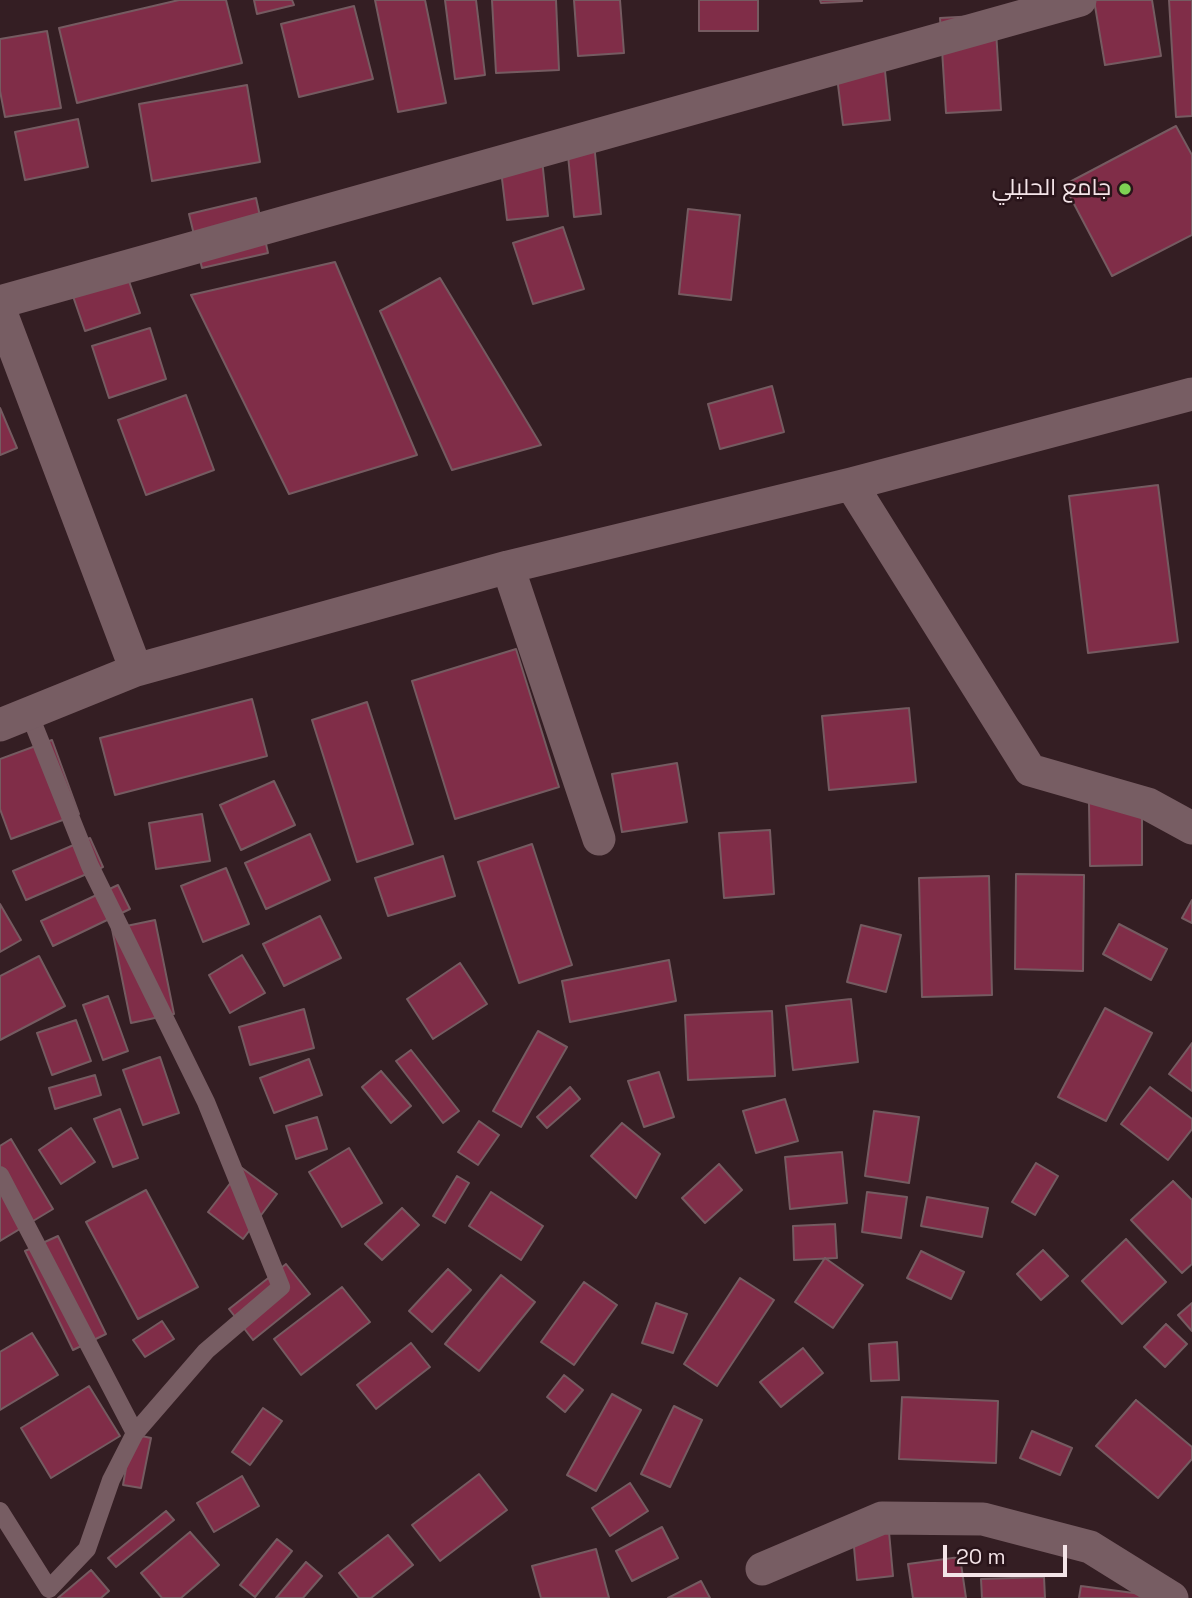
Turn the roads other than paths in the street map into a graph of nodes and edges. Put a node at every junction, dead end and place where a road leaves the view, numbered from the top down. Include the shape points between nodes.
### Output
1 (1080, 0) edge
2 (0, 302) edge
3 (0, 310) edge
4 (1192, 394) edge
5 (851, 484) junction
6 (508, 567) junction
7 (136, 670) junction
8 (14, 719) edge
9 (1192, 828) edge
10 (599, 839) dead end
11 (0, 1175) edge
12 (135, 1433) junction
13 (0, 1511) edge
14 (762, 1569) dead end
15 (1172, 1598) edge

1 - 2 street
3 - 7 street
4 - 5 street
5 - 6 street
5 - 9 street via 1030,770 1148,804
6 - 7 street
6 - 10 street
7 - 8 street
8 - 12 lane via 206,1102 281,1287 206,1350
11 - 12 lane
12 - 13 lane via 111,1480 87,1549 49,1589
14 - 15 street via 882,1518 984,1519 1090,1547

